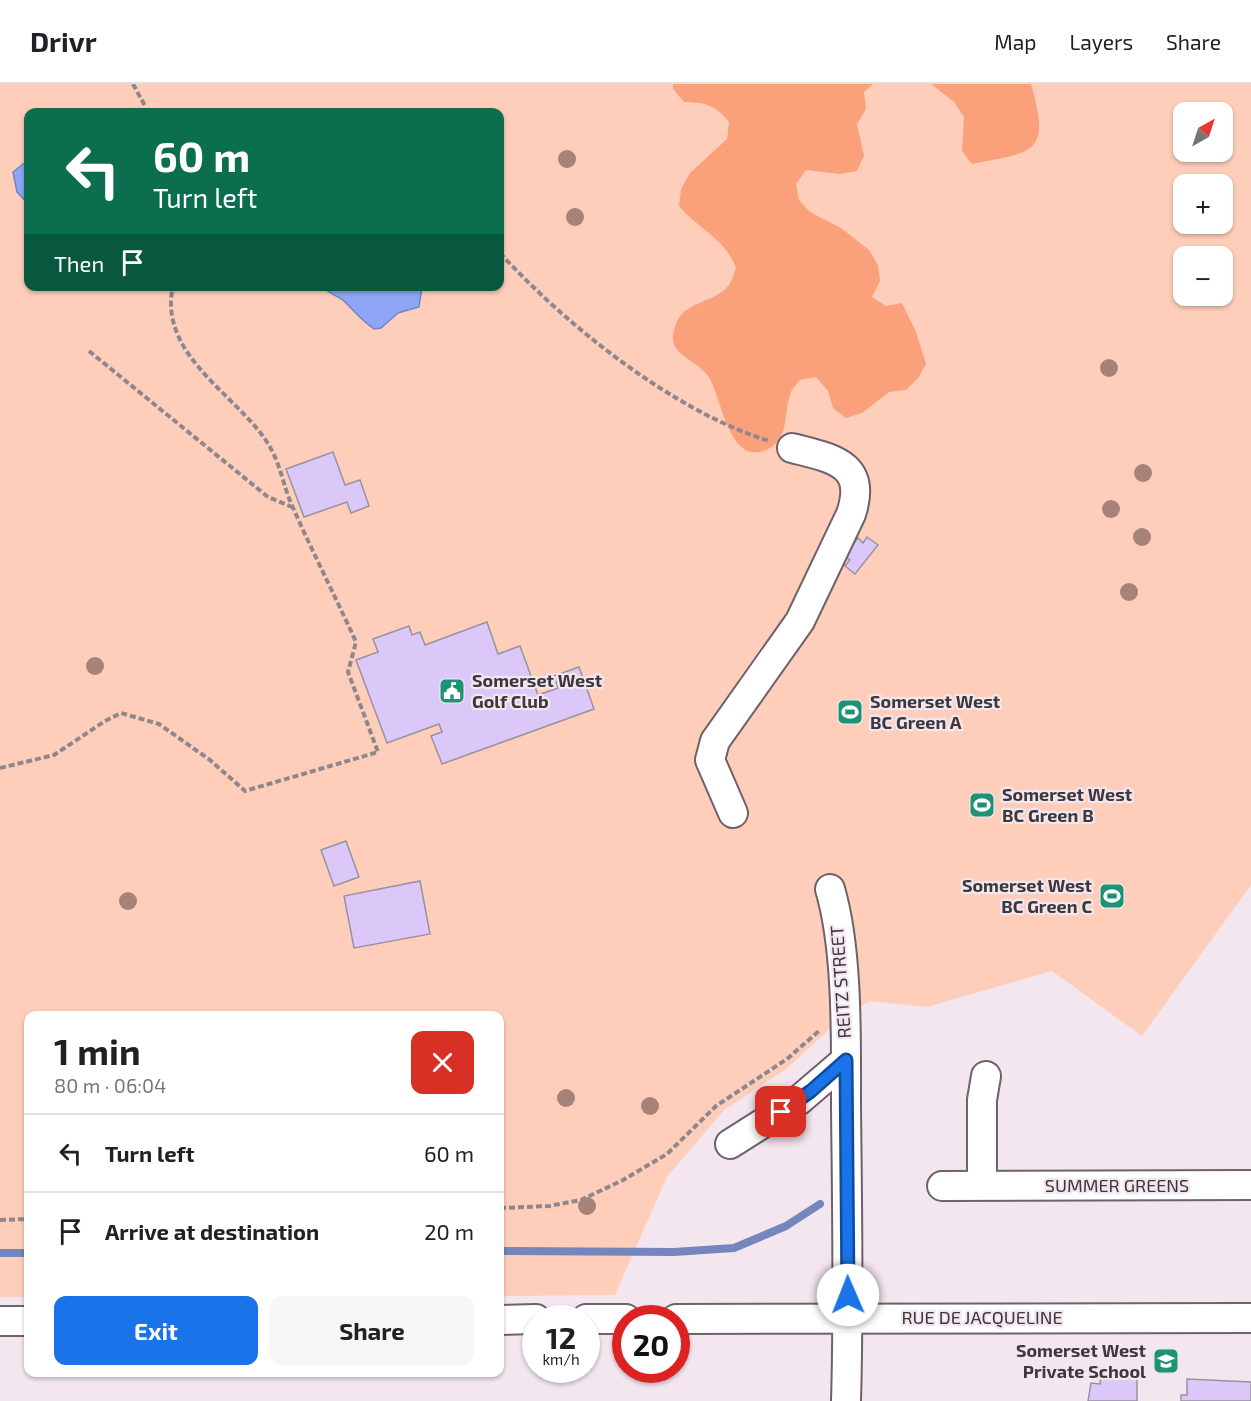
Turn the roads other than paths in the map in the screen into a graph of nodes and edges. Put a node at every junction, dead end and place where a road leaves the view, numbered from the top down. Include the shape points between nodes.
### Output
1 (792, 448) road end
2 (733, 813) dead end
3 (830, 889) dead end
4 (846, 1060) junction
5 (986, 1076) dead end
6 (730, 1144) dead end
7 (1251, 1185) edge
8 (942, 1186) dead end
9 (982, 1186) junction
10 (849, 1318) junction
11 (1251, 1318) edge
12 (522, 1319) edge
13 (690, 1319) edge
14 (504, 1320) edge
15 (0, 1321) edge
16 (24, 1321) edge
17 (846, 1401) edge

1 - 2 street via 831,458 843,466 855,481 856,497 800,621 715,741 710,760
3 - 4 street, REITZ STREET via 839,939
4 - 6 street via 798,1101
4 - 10 street, REITZ STREET
5 - 9 street via 982,1100
7 - 9 street, SUMMER GREENS
8 - 9 street, SUMMER GREENS
10 - 11 street, RUE DE JACQUELINE
10 - 13 street, RUE DE JACQUELINE
10 - 17 street, REITZ STREET
12 - 14 street
15 - 16 street

